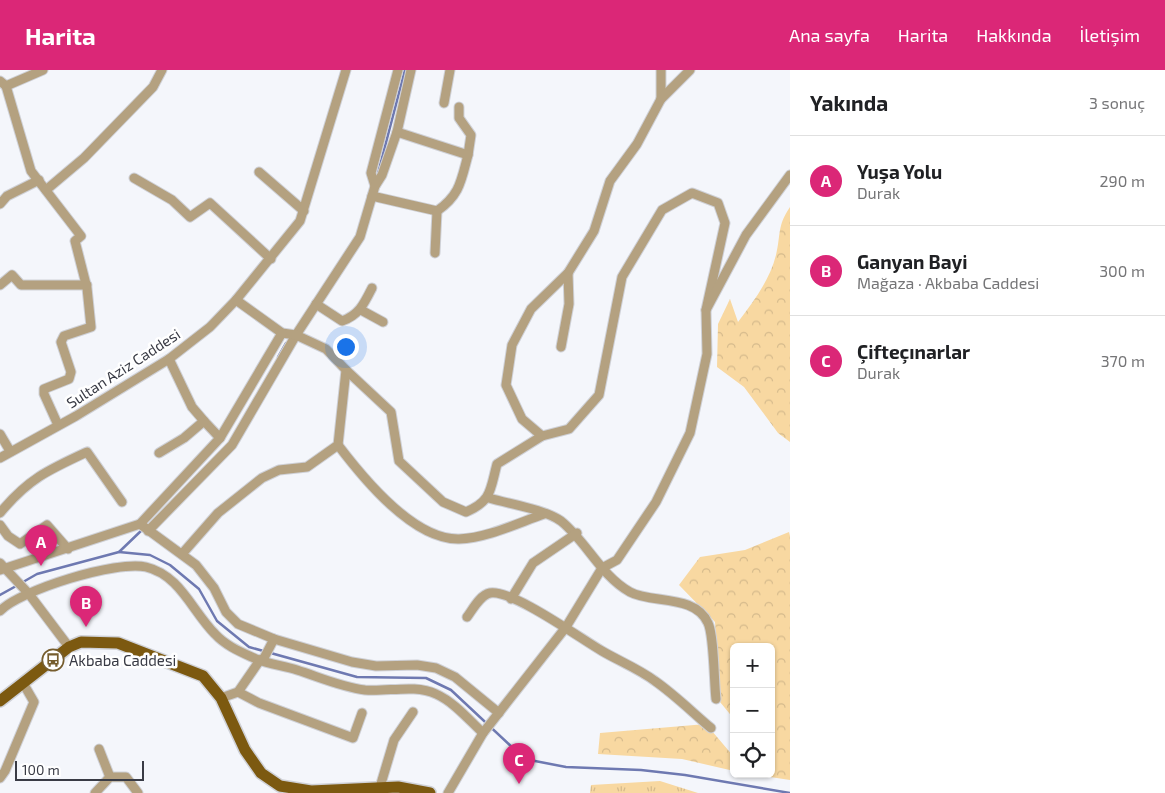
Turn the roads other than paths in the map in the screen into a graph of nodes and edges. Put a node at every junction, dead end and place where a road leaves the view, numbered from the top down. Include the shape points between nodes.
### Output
1 (43, 70) edge
2 (162, 70) edge
3 (346, 70) edge
4 (398, 70) edge
5 (411, 70) edge
6 (450, 70) edge
7 (661, 70) edge
8 (690, 70) edge
9 (3, 84) edge
10 (661, 99) junction
11 (444, 103) dead end
12 (459, 107) dead end
13 (397, 132) junction
14 (468, 155) junction
15 (259, 172) dead end
16 (790, 175) edge
17 (134, 178) dead end
18 (39, 180) junction
19 (375, 186) junction
20 (46, 190) junction
21 (372, 196) junction
22 (0, 204) edge
23 (304, 211) junction
24 (437, 211) junction
25 (435, 253) dead end
26 (271, 259) junction
27 (568, 273) junction
28 (0, 285) edge
29 (87, 285) junction
30 (372, 288) dead end
31 (236, 300) junction
32 (316, 304) junction
33 (361, 310) junction
34 (706, 310) junction
35 (383, 322) dead end
36 (282, 334) junction
37 (296, 335) junction
38 (561, 347) dead end
39 (169, 359) junction
40 (346, 370) junction
41 (204, 422) junction
42 (58, 425) junction
43 (0, 434) edge
44 (542, 436) junction
45 (220, 438) junction
46 (338, 445) junction
47 (10, 451) junction
48 (159, 453) dead end
49 (0, 458) edge
50 (488, 498) junction
51 (122, 502) dead end
52 (0, 513) edge
53 (544, 514) junction
54 (140, 524) junction
55 (0, 525) edge
56 (148, 531) junction
57 (576, 534) junction
58 (68, 549) junction
59 (182, 554) junction
60 (1, 567) edge
61 (602, 568) junction
62 (28, 592) junction
63 (511, 599) junction
64 (0, 611) edge
65 (467, 617) dead end
66 (566, 627) junction
67 (273, 641) junction
68 (69, 647) junction
69 (262, 659) junction
70 (23, 683) junction
71 (238, 692) junction
72 (221, 698) junction
73 (716, 699) dead end
74 (0, 701) edge
75 (413, 712) dead end
76 (362, 713) dead end
77 (498, 714) junction
78 (711, 728) dead end
79 (484, 731) junction
80 (99, 749) dead end
81 (110, 777) junction
82 (0, 778) edge
83 (380, 787) junction
84 (306, 791) edge
85 (95, 793) edge
86 (138, 793) edge
87 (430, 793) edge
88 (448, 793) edge

1 - 9 street
2 - 20 street via 154,87 84,158
3 - 23 street, Sultan Aziz Caddesi
4 - 19 street via 371,173
5 - 13 street
6 - 11 street
7 - 10 street
8 - 10 street
9 - 18 street via 31,171
10 - 27 street via 636,144 610,181 594,231
12 - 14 street via 459,118 471,135
13 - 14 street
13 - 19 street
14 - 24 street via 458,191
15 - 23 street
16 - 34 street via 746,235
17 - 26 street via 172,200 190,217 210,203
18 - 20 street
18 - 22 street via 7,196
19 - 21 street
20 - 29 street via 81,236 75,241
21 - 24 street
21 - 32 street via 360,237
23 - 26 street, Sultan Aziz Caddesi
24 - 25 street
26 - 31 street, Sultan Aziz Caddesi
27 - 38 street via 569,304
27 - 44 street via 531,309 512,345 506,385 522,419
28 - 29 street via 12,275 21,285
29 - 42 street via 91,327 64,336 61,342 69,378 44,389
30 - 33 street
31 - 36 street
31 - 39 street, Sultan Aziz Caddesi via 210,327
32 - 33 street via 342,321
32 - 37 street
33 - 35 street
34 - 44 street via 725,223 718,203 692,193 662,210 622,277 599,395 569,429
34 - 61 street via 707,354 690,433 656,502 636,533 618,560
36 - 37 street
36 - 45 street
37 - 40 street via 326,349
37 - 56 street via 232,446
39 - 41 street via 192,407
39 - 42 street, Sultan Aziz Caddesi
40 - 46 street
40 - 50 street via 391,412 399,461 443,502 466,512 481,506
41 - 45 street
41 - 48 street
42 - 47 street, Sultan Aziz Caddesi
43 - 47 street
44 - 50 street via 496,464
45 - 54 street
46 - 53 street via 367,483 387,502 435,536 459,539
46 - 59 street via 307,467 279,470 262,478 218,513
47 - 49 street, Sultan Aziz Caddesi
50 - 53 street
51 - 52 street via 87,452 46,471 18,492
53 - 57 street via 559,520
54 - 56 street
54 - 58 street
55 - 58 street via 20,544 47,526
56 - 59 street
57 - 61 street
57 - 63 street via 533,563
58 - 60 street
59 - 67 street via 196,565 214,588 226,612 238,624
60 - 62 street
61 - 66 street
61 - 73 street via 630,592 697,609 708,623
62 - 64 street
62 - 68 street
62 - 69 street via 108,568 144,566 158,571 175,584 225,642
63 - 65 street via 488,593
63 - 66 street
66 - 77 street
66 - 78 street via 655,680
67 - 69 street
67 - 77 street via 365,665 436,668 455,677
68 - 70 main road
68 - 72 main road via 81,642 118,643 140,650 203,676
69 - 71 street
69 - 79 street via 356,688 430,691
70 - 74 main road
70 - 82 street via 34,702
71 - 72 street
71 - 76 street via 353,738
72 - 84 main road via 244,750 261,773 280,786
75 - 83 street via 394,740
77 - 79 street
79 - 88 street
80 - 81 street
81 - 85 street
81 - 86 street via 126,777
83 - 84 main road
83 - 87 main road via 411,788

